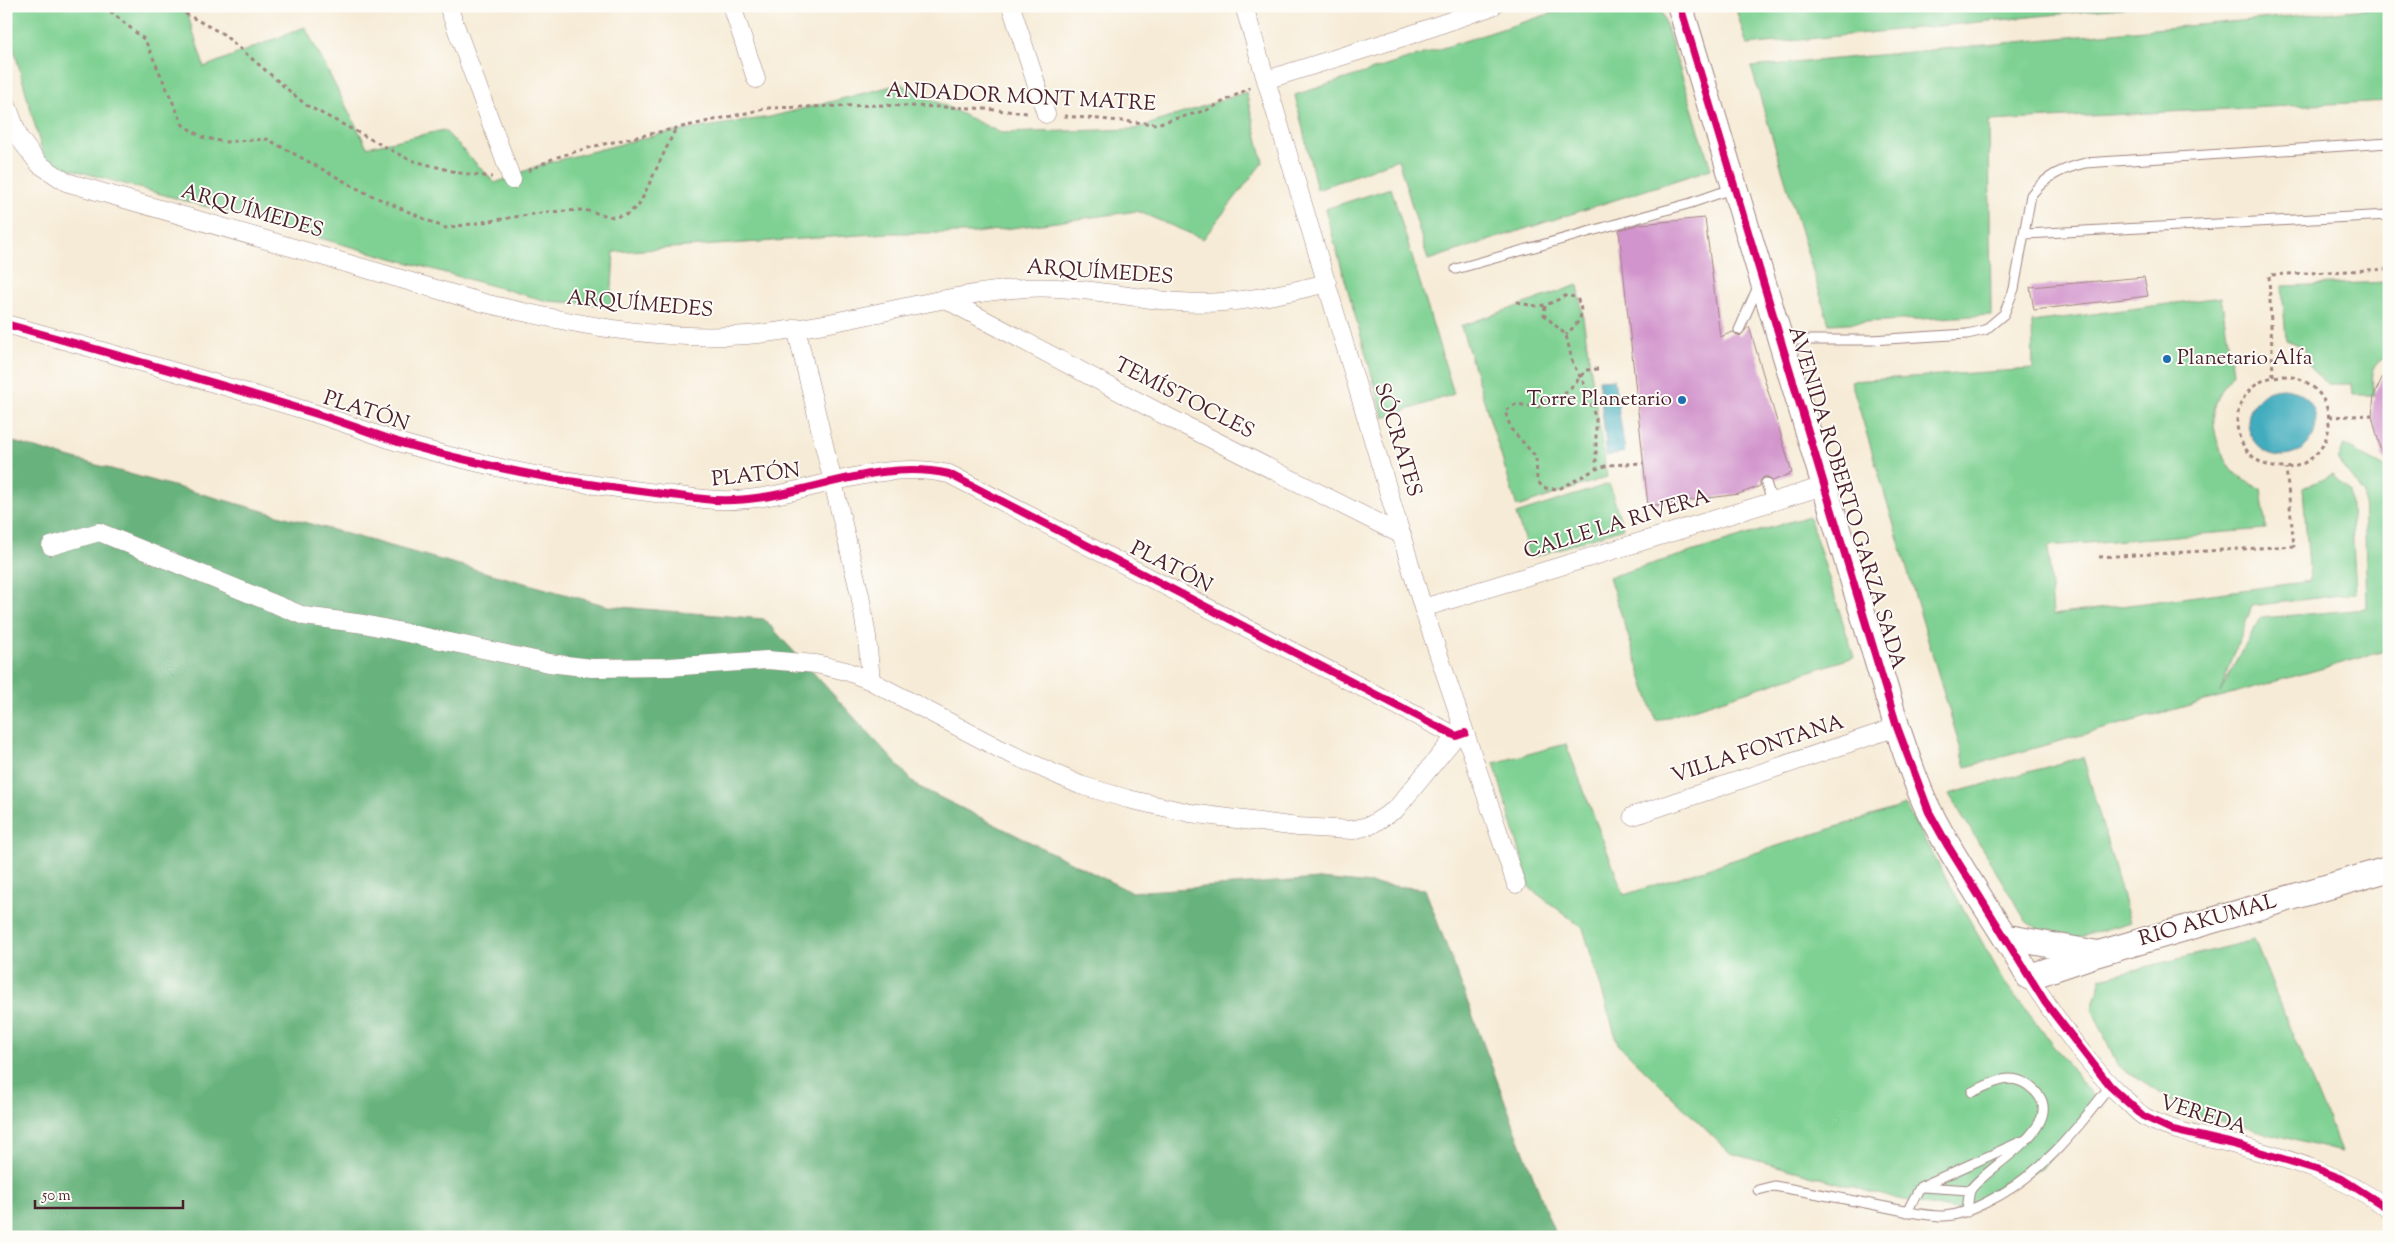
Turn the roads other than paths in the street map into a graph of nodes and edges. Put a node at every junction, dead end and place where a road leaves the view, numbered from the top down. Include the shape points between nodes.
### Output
1 (448, 6) edge
2 (732, 6) edge
3 (1011, 6) edge
4 (1244, 6) edge
5 (1493, 6) edge
6 (1680, 6) edge
7 (756, 79) dead end
8 (1266, 80) junction
9 (6, 102) edge
10 (1046, 114) road end
11 (2389, 143) edge
12 (512, 180) road end
13 (1734, 188) junction
14 (2389, 215) edge
15 (2024, 234) junction
16 (1456, 269) dead end
17 (1327, 283) junction
18 (1764, 284) junction
19 (947, 300) junction
20 (6, 324) edge
21 (796, 328) junction
22 (1739, 330) dead end
23 (1781, 340) junction
24 (833, 482) junction
25 (1766, 483) dead end
26 (1824, 486) junction
27 (1772, 501) junction
28 (1402, 535) junction
29 (51, 546) dead end
30 (1423, 608) junction
31 (871, 681) junction
32 (1897, 727) junction
33 (1461, 734) junction
34 (1633, 816) dead end
35 (2389, 868) edge
36 (1516, 884) dead end
37 (2006, 937) junction
38 (2097, 954) junction
39 (2029, 977) junction
40 (2110, 1086) junction
41 (1972, 1092) dead end
42 (2026, 1139) junction
43 (1920, 1187) junction
44 (1758, 1190) dead end
45 (1970, 1190) junction
46 (2389, 1210) edge
47 (1907, 1212) junction
48 (1967, 1212) junction

1 - 12 street
2 - 7 street
3 - 10 street
4 - 8 street, SÓCRATES
5 - 8 street
6 - 13 street, AVENIDA ROBERTO GARZA SADA
8 - 17 street, SÓCRATES
9 - 21 street, ARQUÍMEDES via 19,138 39,164 66,182 446,292 546,318 666,334 746,335
11 - 15 lane via 2085,163 2067,167 2041,182 2031,195
13 - 16 lane
13 - 18 street, AVENIDA ROBERTO GARZA SADA
14 - 15 lane
15 - 23 lane via 2009,304 2004,314 1985,330 1871,340
17 - 19 street, ARQUÍMEDES via 1283,294 1222,301 1181,302 1060,288 1008,290
17 - 28 street, SÓCRATES
18 - 22 lane via 1756,289
18 - 23 street, AVENIDA ROBERTO GARZA SADA
19 - 21 street, ARQUÍMEDES
19 - 28 street, TEMÍSTOCLES via 1167,417
20 - 24 street, PLATÓN via 304,410 400,443 548,477 708,499 783,494
21 - 24 street
23 - 26 street, AVENIDA ROBERTO GARZA SADA
24 - 31 street via 860,595
24 - 33 street, PLATÓN via 910,468 949,474
25 - 27 lane
26 - 27 street, CALLE LA RIVERA
26 - 32 street, AVENIDA ROBERTO GARZA SADA
27 - 30 street, CALLE LA RIVERA
28 - 30 street, SÓCRATES
29 - 31 street via 99,532 304,616 364,624 549,663 592,668 669,668 791,661 846,671
30 - 33 street, SÓCRATES
31 - 33 street via 1002,750 1080,785 1190,813 1329,830 1353,830 1385,818
32 - 34 street, VILLA FONTANA
32 - 37 street, AVENIDA ROBERTO GARZA SADA via 1929,812
33 - 36 street, SÓCRATES
35 - 38 street, RIO AKUMAL
37 - 38 street
37 - 39 street, AVENIDA ROBERTO GARZA SADA
38 - 39 street, RIO AKUMAL
39 - 40 street, VEREDA
40 - 46 street, VEREDA via 2144,1116 2173,1130 2316,1169 2342,1179
40 - 48 lane via 2053,1156 2027,1178
41 - 42 lane via 2009,1077 2022,1080 2037,1092 2044,1104 2043,1114
42 - 43 lane
42 - 45 lane
43 - 45 lane
43 - 47 lane
44 - 47 lane via 1774,1186 1791,1188
45 - 48 lane
47 - 48 lane via 1944,1216

